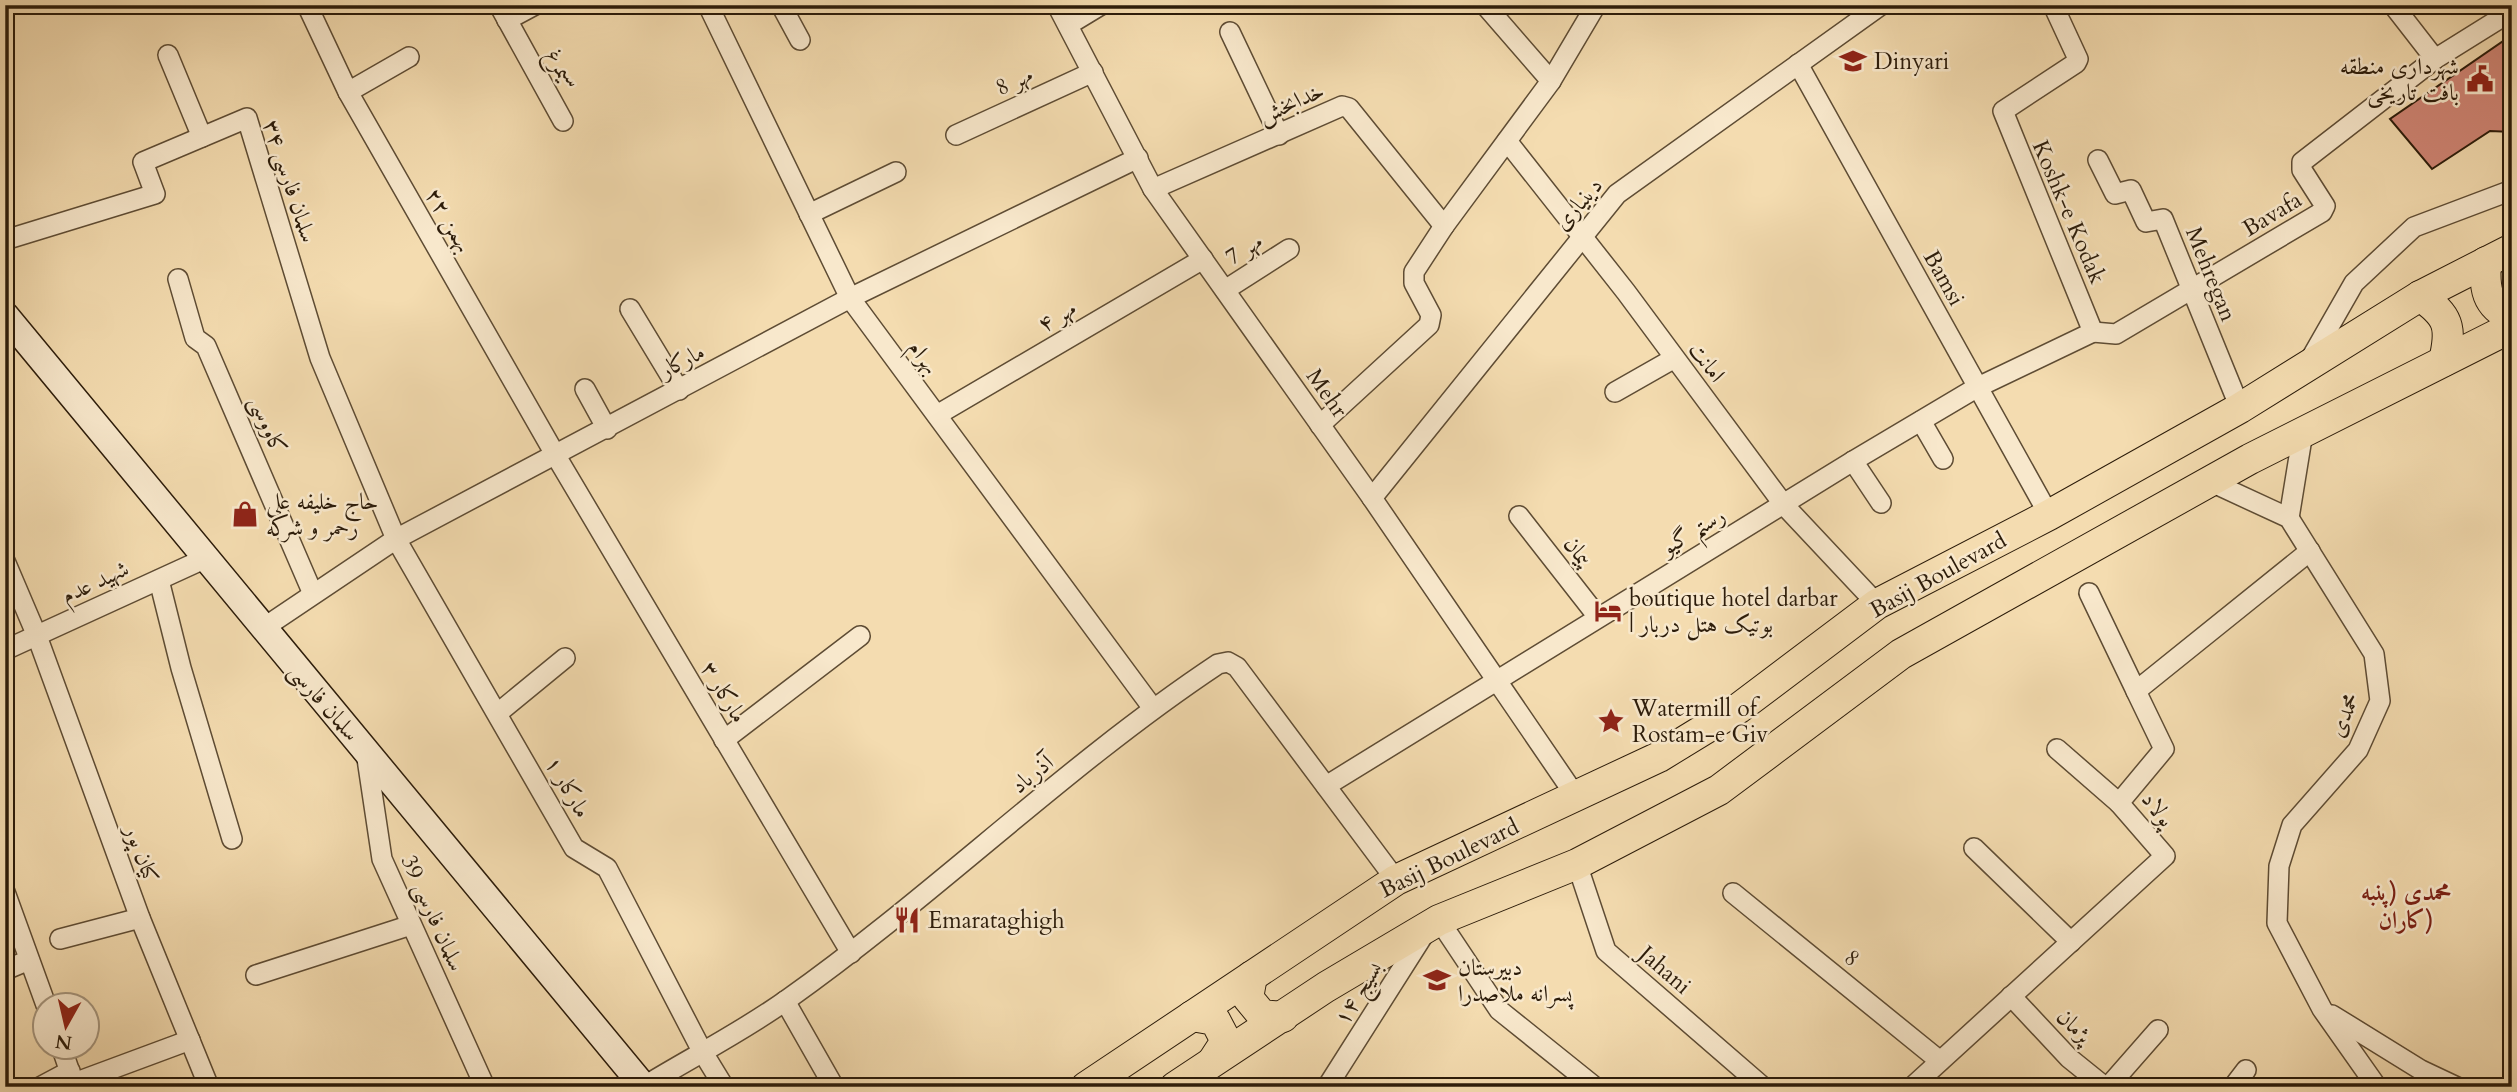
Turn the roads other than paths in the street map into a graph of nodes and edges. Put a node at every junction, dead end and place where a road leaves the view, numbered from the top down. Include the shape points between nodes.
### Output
1 (307, 5) edge
2 (535, 5) edge
3 (708, 5) edge
4 (780, 5) edge
5 (1057, 5) edge
6 (1101, 5) edge
7 (1485, 5) edge
8 (1596, 5) edge
9 (1881, 5) edge
10 (2053, 5) edge
11 (2393, 5) edge
12 (2512, 11) edge
13 (503, 12) edge
14 (1068, 25) junction
15 (1230, 32) dead end
16 (800, 40) dead end
17 (168, 55) dead end
18 (409, 57) dead end
19 (2435, 59) junction
20 (1798, 64) junction
21 (1093, 72) junction
22 (1551, 81) junction
23 (348, 92) junction
24 (563, 121) dead end
25 (956, 135) dead end
26 (1279, 135) junction
27 (202, 137) junction
28 (1507, 141) junction
29 (1138, 158) junction
30 (2098, 160) dead end
31 (896, 172) dead end
32 (1153, 189) junction
33 (2512, 190) edge
34 (809, 214) junction
35 (1444, 226) junction
36 (1581, 235) junction
37 (5, 240) edge
38 (1289, 249) dead end
39 (2499, 255) edge
40 (1203, 259) junction
41 (178, 279) dead end
42 (1225, 290) junction
43 (2192, 291) junction
44 (2420, 296) junction
45 (850, 298) junction
46 (630, 309) dead end
47 (5, 315) edge
48 (2512, 317) edge
49 (2512, 327) edge
50 (2093, 332) junction
51 (1673, 359) junction
52 (2444, 361) junction
53 (2306, 367) junction
54 (1976, 388) junction
55 (585, 389) dead end
56 (679, 390) junction
57 (1615, 392) dead end
58 (2240, 408) junction
59 (937, 415) junction
60 (1922, 421) junction
61 (1320, 425) junction
62 (607, 429) junction
63 (2303, 432) junction
64 (556, 456) junction
65 (1943, 459) dead end
66 (1853, 461) junction
67 (2209, 481) junction
68 (1372, 498) junction
69 (1881, 503) dead end
70 (1784, 505) junction
71 (2049, 515) junction
72 (1519, 516) dead end
73 (2289, 518) junction
74 (396, 538) junction
75 (2309, 551) junction
76 (206, 558) junction
77 (5, 561) edge
78 (159, 580) junction
79 (2089, 593) dead end
80 (313, 594) junction
81 (1877, 604) junction
82 (1598, 617) junction
83 (262, 629) junction
84 (37, 636) junction
85 (860, 636) dead end
86 (5, 650) edge
87 (565, 658) dead end
88 (1495, 681) junction
89 (2136, 691) junction
90 (1152, 707) junction
91 (498, 713) junction
92 (724, 740) junction
93 (2057, 749) dead end
94 (366, 751) junction
95 (1326, 786) junction
96 (1577, 797) junction
97 (2119, 803) junction
98 (232, 839) dead end
99 (1974, 848) dead end
100 (1577, 864) junction
101 (1396, 880) junction
102 (5, 892) edge
103 (1733, 893) dead end
104 (140, 918) junction
105 (1434, 923) junction
106 (411, 925) junction
107 (60, 939) dead end
108 (2071, 942) junction
109 (851, 953) junction
110 (29, 960) junction
111 (5, 970) edge
112 (257, 975) dead end
113 (1252, 976) junction
114 (41, 990) edge
115 (2011, 996) junction
116 (785, 1001) junction
117 (2322, 1009) junction
118 (1192, 1016) junction
119 (1283, 1017) junction
120 (2158, 1030) dead end
121 (190, 1040) junction
122 (702, 1051) junction
123 (66, 1060) edge
124 (1940, 1061) junction
125 (2246, 1070) dead end
126 (1199, 1077) edge
127 (73, 1080) edge
128 (40, 1087) edge
129 (209, 1087) edge
130 (485, 1087) edge
131 (643, 1087) edge
132 (724, 1087) edge
133 (834, 1087) edge
134 (1086, 1087) edge
135 (1327, 1087) edge
136 (1595, 1087) edge
137 (1762, 1087) edge
138 (1912, 1087) edge
139 (2106, 1087) edge
140 (2233, 1087) edge
141 (2377, 1087) edge
142 (2457, 1087) edge

1 - 23 street, ۲۲ بهمن
2 - 13 street
3 - 34 street, بهرام
4 - 16 street
5 - 14 street, Mehr
6 - 14 street
7 - 22 street
8 - 22 street
9 - 20 street, دینیاری
10 - 50 street, Koshk-e Kodak via 2078,59 2003,111
11 - 19 street
12 - 19 street, Bavafa
13 - 24 street, سیمرغ
14 - 21 street, Mehr
15 - 26 street
17 - 27 street
18 - 23 street
19 - 43 street, Bavafa via 2302,162 2302,170 2325,206 2322,212
20 - 36 street, دینیاری via 1617,194
20 - 54 street, Bamsi
21 - 25 street, مهر 8
21 - 29 street, Mehr
22 - 28 street
23 - 64 street, ۲۲ بهمن
26 - 32 street, خدابخش
26 - 35 street, خدابخش via 1342,106 1349,108
27 - 37 street, سلمان فارسی ۳۴ via 143,162 155,194
27 - 74 street, سلمان فارسی ۳۴ via 247,118 320,358
28 - 35 street
28 - 36 street, امانت
29 - 32 street, Mehr
29 - 45 street, مارکار
30 - 43 street, Mehregan via 2115,194 2131,190 2146,222 2163,219
31 - 34 street
32 - 40 street, Mehr
33 - 53 street via 2414,227 2354,283
34 - 45 street, بهرام
35 - 61 street via 1413,277 1432,315 1429,325
36 - 51 street, امانت
36 - 68 street, دینیاری
38 - 42 street, مهر 7
39 - 44 main road, Basij Boulevard
39 - 48 main road via 2483,288 2497,311
40 - 42 street, Mehr
40 - 59 street, مهر ۴
41 - 80 street, کاووسی via 195,338 206,346 212,359
42 - 61 street, Mehr
43 - 50 street, رستم گیو via 2116,334
43 - 58 street, Mehregan
44 - 52 main road via 2441,311 2446,323 2450,335
44 - 53 main road, Basij Boulevard
45 - 56 street, مارکار
45 - 59 street, بهرام
46 - 56 street
47 - 76 main road, سلمان فارسی
49 - 52 main road
50 - 54 street, رستم گیو
51 - 57 street
51 - 70 street, امانت
52 - 63 main road
53 - 58 main road, Basij Boulevard
54 - 60 street, رستم گیو
54 - 71 street, Bamsi
55 - 62 street
56 - 62 street, مارکار
58 - 71 main road, Basij Boulevard
59 - 90 street, بهرام
60 - 65 street
60 - 66 street, رستم گیو
61 - 68 street, Mehr
62 - 64 street, مارکار
63 - 67 main road
63 - 73 street
64 - 74 street, مارکار
64 - 92 street, مارکار ۳
66 - 69 street
66 - 70 street, رستم گیو
67 - 73 street
67 - 100 main road via 1901,654 1719,790
68 - 88 street, Mehr
70 - 81 street, امانت
70 - 82 street, رستم گیو
71 - 81 main road, Basij Boulevard
72 - 82 street, پیمان
73 - 75 street, محمدی
74 - 80 street, مارکار
74 - 91 street, مارکار ۱
75 - 89 street
75 - 117 street, محمدی via 2374,654 2380,701 2358,750 2292,825 2279,866 2277,923
76 - 78 street, شهید عدم
76 - 83 main road, سلمان فارسی
77 - 84 street, کیان پور
78 - 84 street, شهید عدم
78 - 98 street
79 - 89 street
80 - 83 street, مارکار
81 - 96 main road, Basij Boulevard via 1739,708 1659,757
82 - 88 street, رستم گیو
83 - 94 main road, سلمان فارسی
84 - 86 street, شهید عدم
84 - 104 street, کیان پور
85 - 92 street
87 - 91 street
88 - 95 street, رستم گیو
88 - 96 street, Mehr
89 - 97 street, پولاد via 2164,750
90 - 95 street, آذرباد via 1217,664 1228,662 1237,667
90 - 109 street, آذرباد
91 - 122 street, مارکار ۱ via 574,848 607,868
92 - 109 street, مارکار ۳
93 - 97 street
94 - 106 street, سلمان فارسی 39 via 382,859
94 - 131 main road, سلمان فارسی
95 - 101 street, آذرباد
96 - 101 main road, Basij Boulevard
97 - 108 street, پولاد via 2165,856
99 - 108 street
100 - 105 main road
100 - 137 street, Jahani via 1606,951
101 - 113 main road, Basij Boulevard
102 - 110 street
103 - 124 street, 8
104 - 107 street
104 - 121 street, کیان پور
105 - 119 main road
105 - 135 street, بسیج ۱۴
105 - 136 street via 1499,1010
106 - 112 street
106 - 130 street, سلمان فارسی 39
108 - 115 street, پولاد
109 - 116 street, آذرباد
110 - 111 street
110 - 114 street
113 - 118 main road, Basij Boulevard
113 - 119 main road via 1248,998 1262,1015
115 - 124 street, پولاد
115 - 139 street, پژمان via 2069,1058
116 - 122 street, آذرباد
116 - 133 street
117 - 141 street, محمدی
117 - 142 street
118 - 126 main road via 1215,1020 1226,1041
118 - 134 main road, Basij Boulevard
119 - 126 main road
120 - 139 street
121 - 127 street
121 - 129 street, کیان پور
122 - 131 street, آذرباد
122 - 132 street, مارکار ۱
123 - 127 street
124 - 138 street, پولاد
125 - 140 street
127 - 128 street

